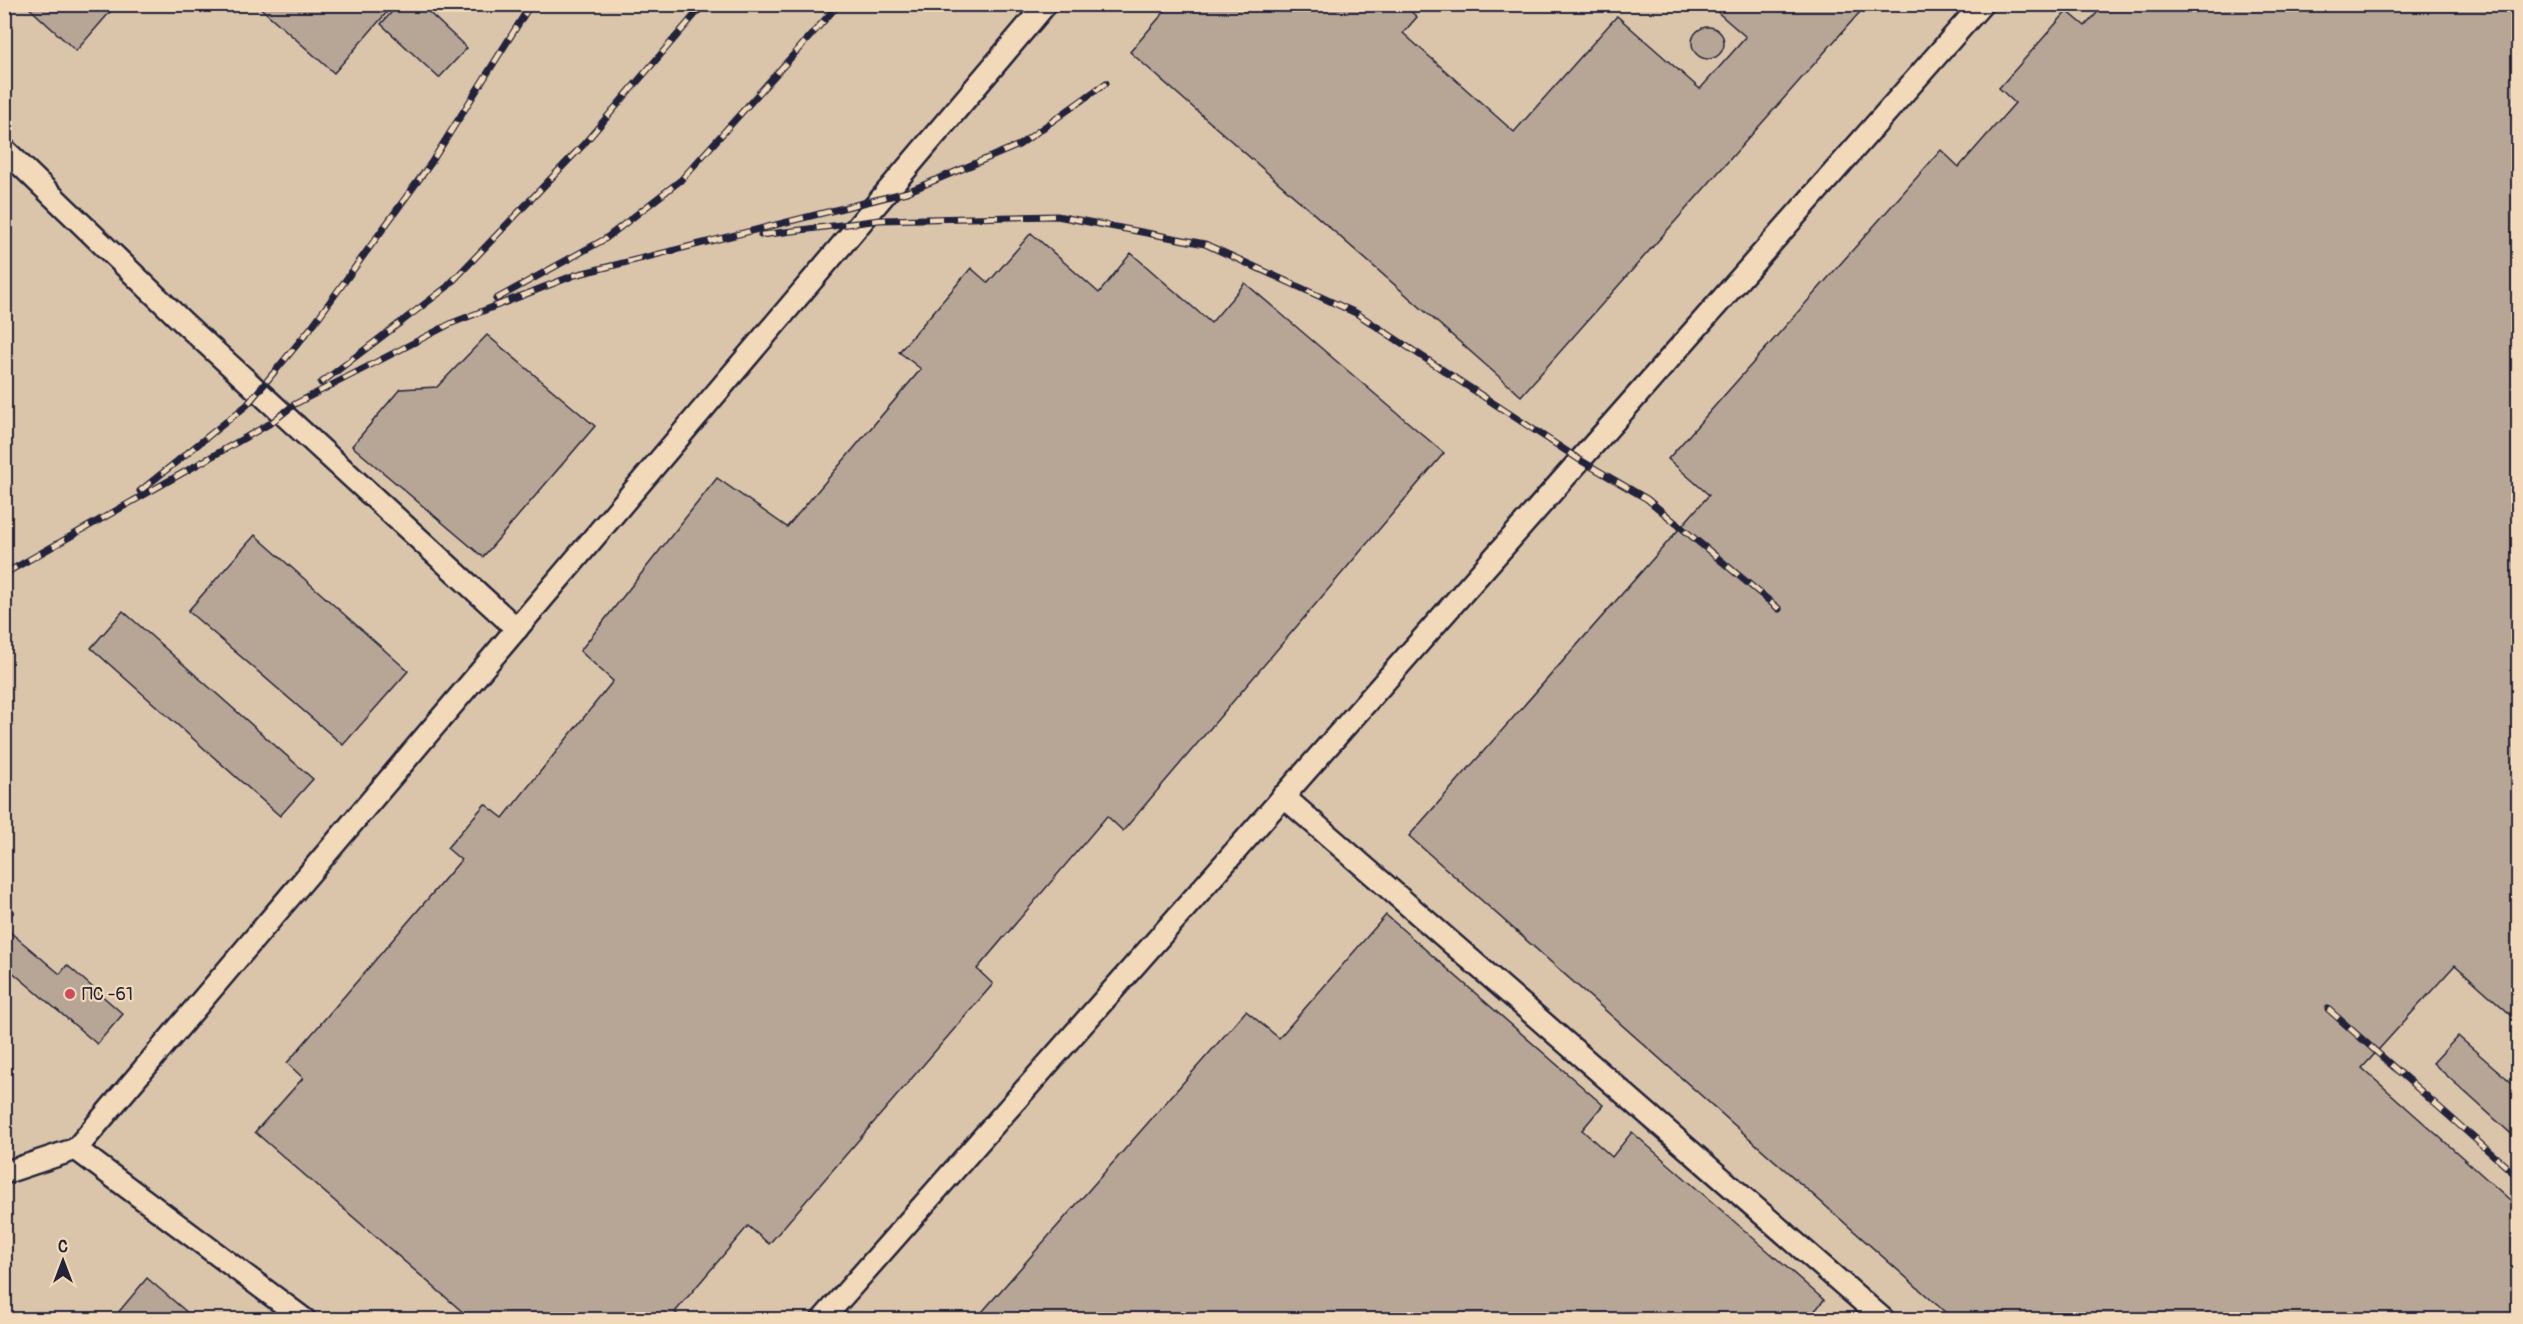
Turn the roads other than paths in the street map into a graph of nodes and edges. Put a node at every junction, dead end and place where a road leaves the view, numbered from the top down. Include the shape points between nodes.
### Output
1 (1046, 4) edge
2 (1982, 4) edge
3 (4, 149) edge
4 (517, 629) junction
5 (1283, 796) junction
6 (76, 1149) junction
7 (4, 1173) edge
8 (305, 1320) edge
9 (822, 1320) edge
10 (1884, 1320) edge

1 - 4 lane
2 - 5 lane
3 - 4 lane via 184,323
4 - 6 lane
5 - 9 lane
5 - 10 lane
6 - 7 lane
6 - 8 lane

